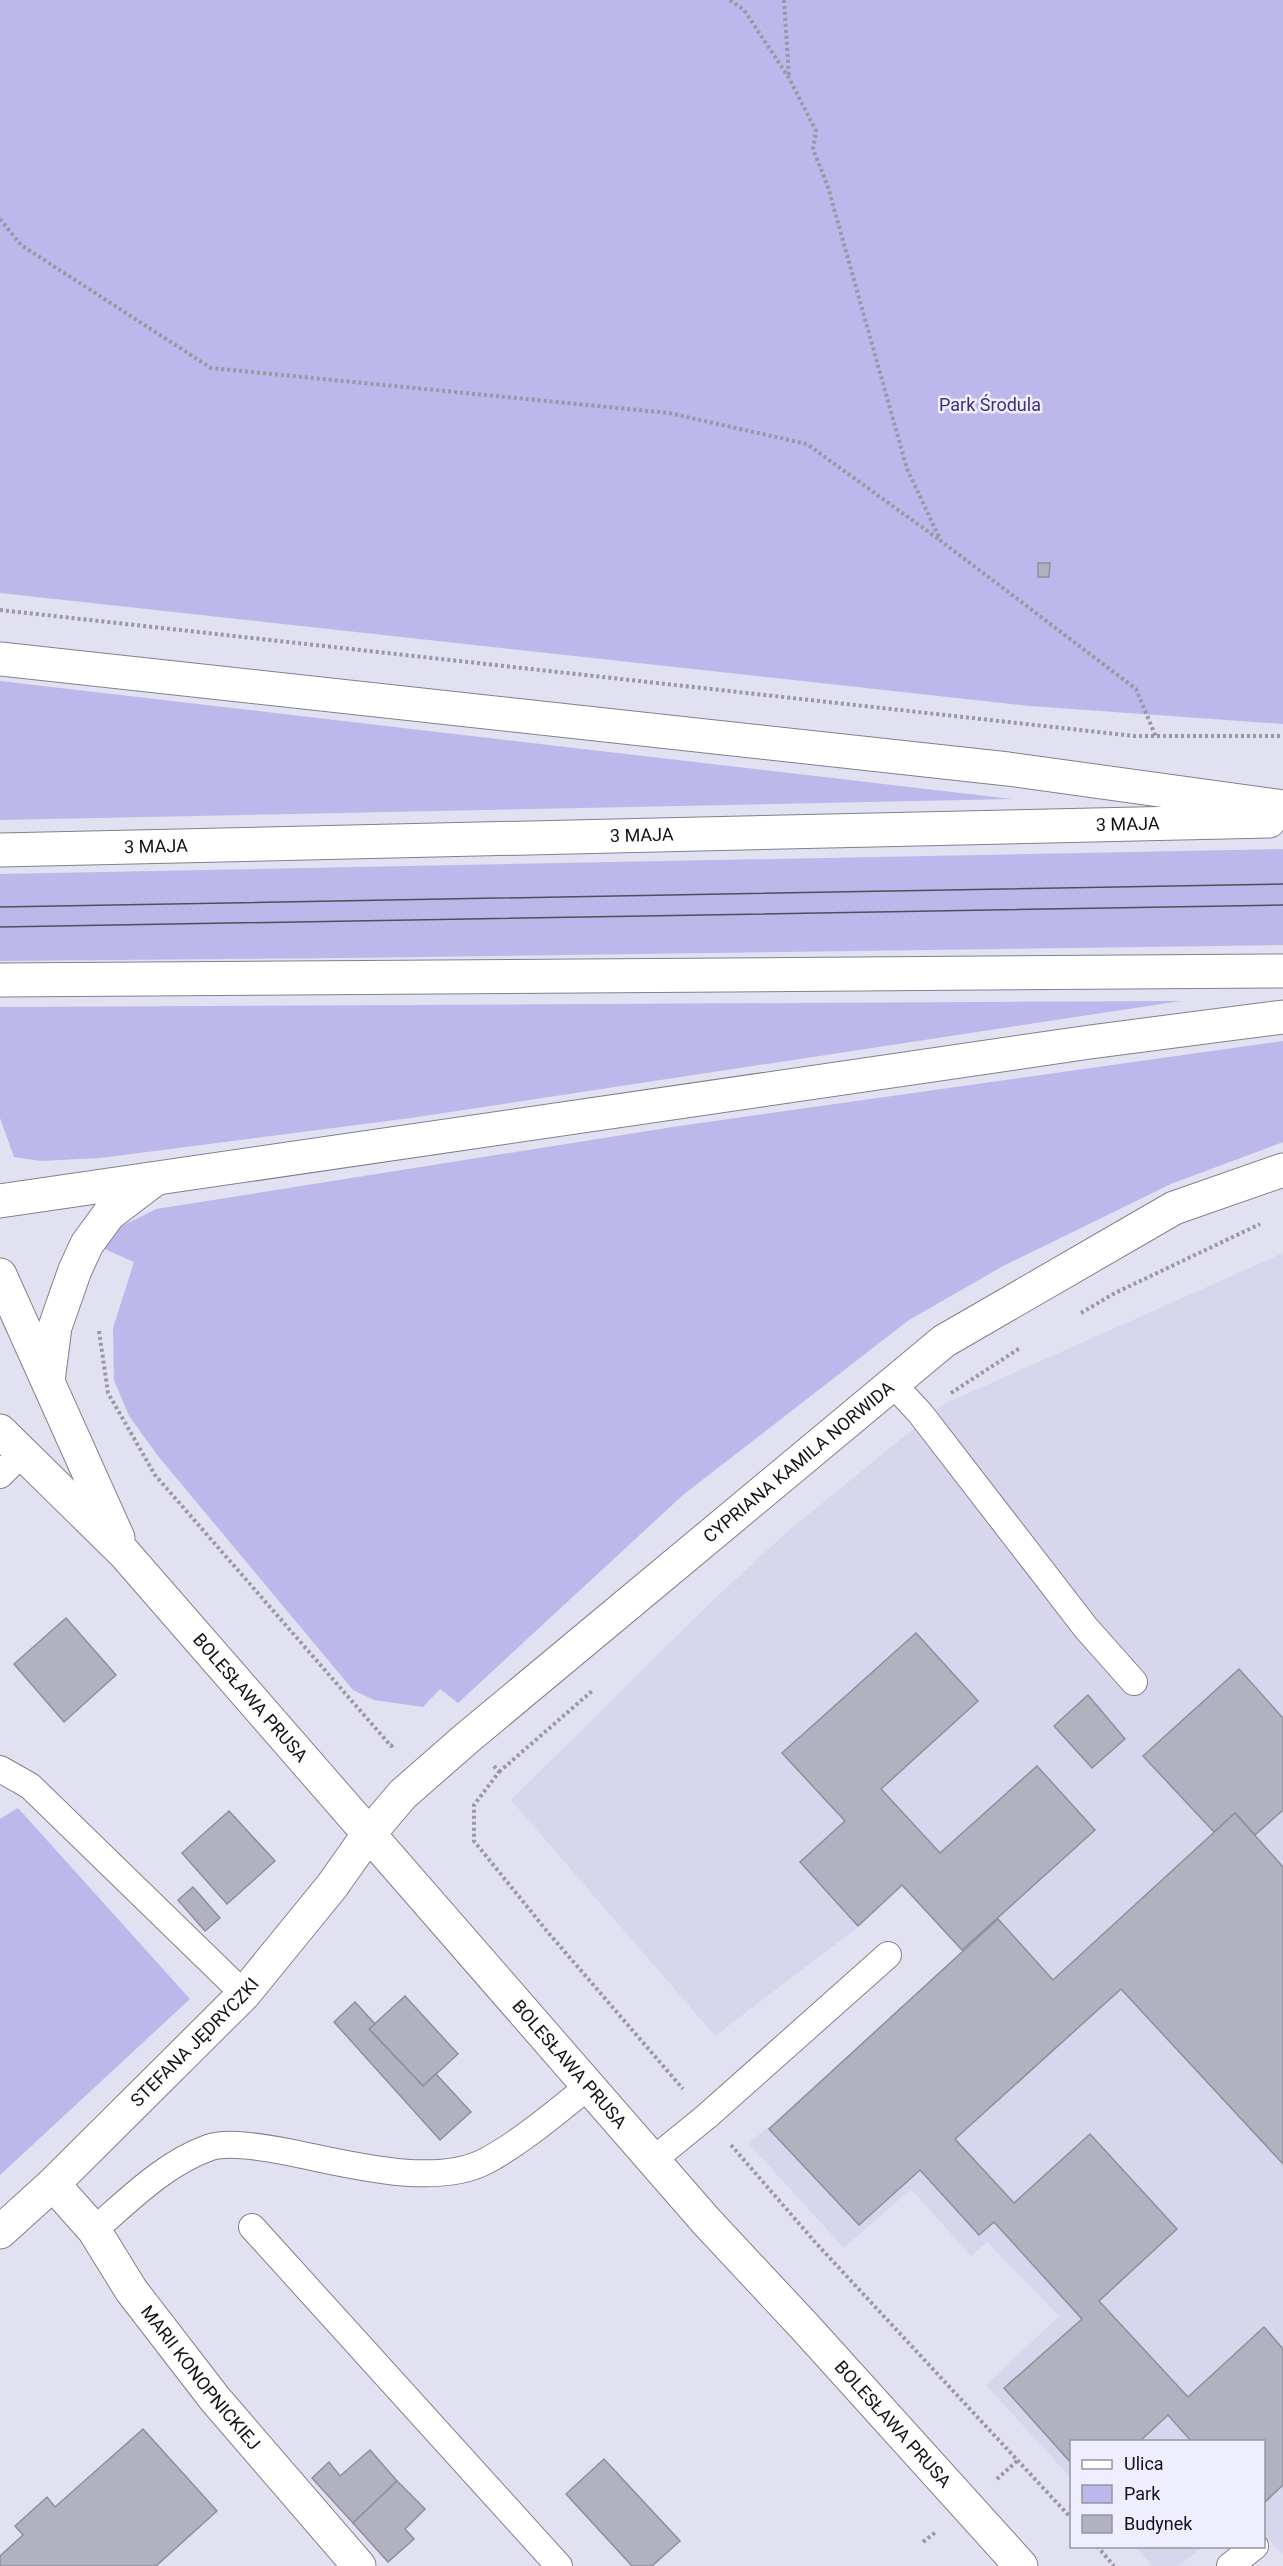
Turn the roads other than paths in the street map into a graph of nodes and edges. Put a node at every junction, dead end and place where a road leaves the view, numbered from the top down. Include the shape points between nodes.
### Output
1 (0, 659) edge
2 (1283, 807) edge
3 (1283, 821) edge
4 (0, 850) edge
5 (1283, 971) edge
6 (0, 980) edge
7 (1283, 1017) edge
8 (1283, 1170) edge
9 (159, 1177) junction
10 (0, 1201) edge
11 (0, 1275) edge
12 (48, 1381) junction
13 (893, 1384) junction
14 (7, 1453) edge
15 (125, 1554) junction
16 (1134, 1682) dead end
17 (0, 1769) edge
18 (368, 1835) junction
19 (888, 1955) dead end
20 (244, 1994) junction
21 (589, 2086) junction
22 (653, 2160) junction
23 (53, 2184) junction
24 (252, 2227) dead end
25 (94, 2230) junction
26 (0, 2232) edge
27 (1254, 2548) edge
28 (359, 2566) edge
29 (559, 2566) edge
30 (1021, 2566) edge
31 (1230, 2566) edge

1 - 2 main road via 1008,769
3 - 4 main road, 3 MAJA
5 - 6 main road
7 - 9 main road
8 - 13 main road, CYPRIANA KAMILA NORWIDA via 1174,1208 944,1341
9 - 10 main road
9 - 12 main road via 109,1214 87,1244 56,1327
11 - 12 main road, BOLESŁAWA PRUSA
12 - 15 main road, BOLESŁAWA PRUSA
13 - 16 lane via 920,1413 1086,1628
13 - 18 main road, CYPRIANA KAMILA NORWIDA via 467,1738 403,1794
14 - 15 main road, BOLESŁAWA PRUSA
15 - 18 main road, BOLESŁAWA PRUSA
17 - 20 lane via 30,1786
18 - 20 main road, STEFANA JĘDRYCZKI
18 - 21 main road, BOLESŁAWA PRUSA
19 - 22 lane
20 - 23 main road, STEFANA JĘDRYCZKI
21 - 22 main road, BOLESŁAWA PRUSA
21 - 25 lane via 484,2162 439,2174 368,2168 255,2145 210,2147 170,2167
22 - 30 main road, BOLESŁAWA PRUSA
23 - 25 main road, MARII KONOPNICKIEJ
23 - 26 main road, STEFANA JĘDRYCZKI
24 - 29 lane
25 - 28 main road, MARII KONOPNICKIEJ via 131,2290 215,2399
27 - 31 lane

